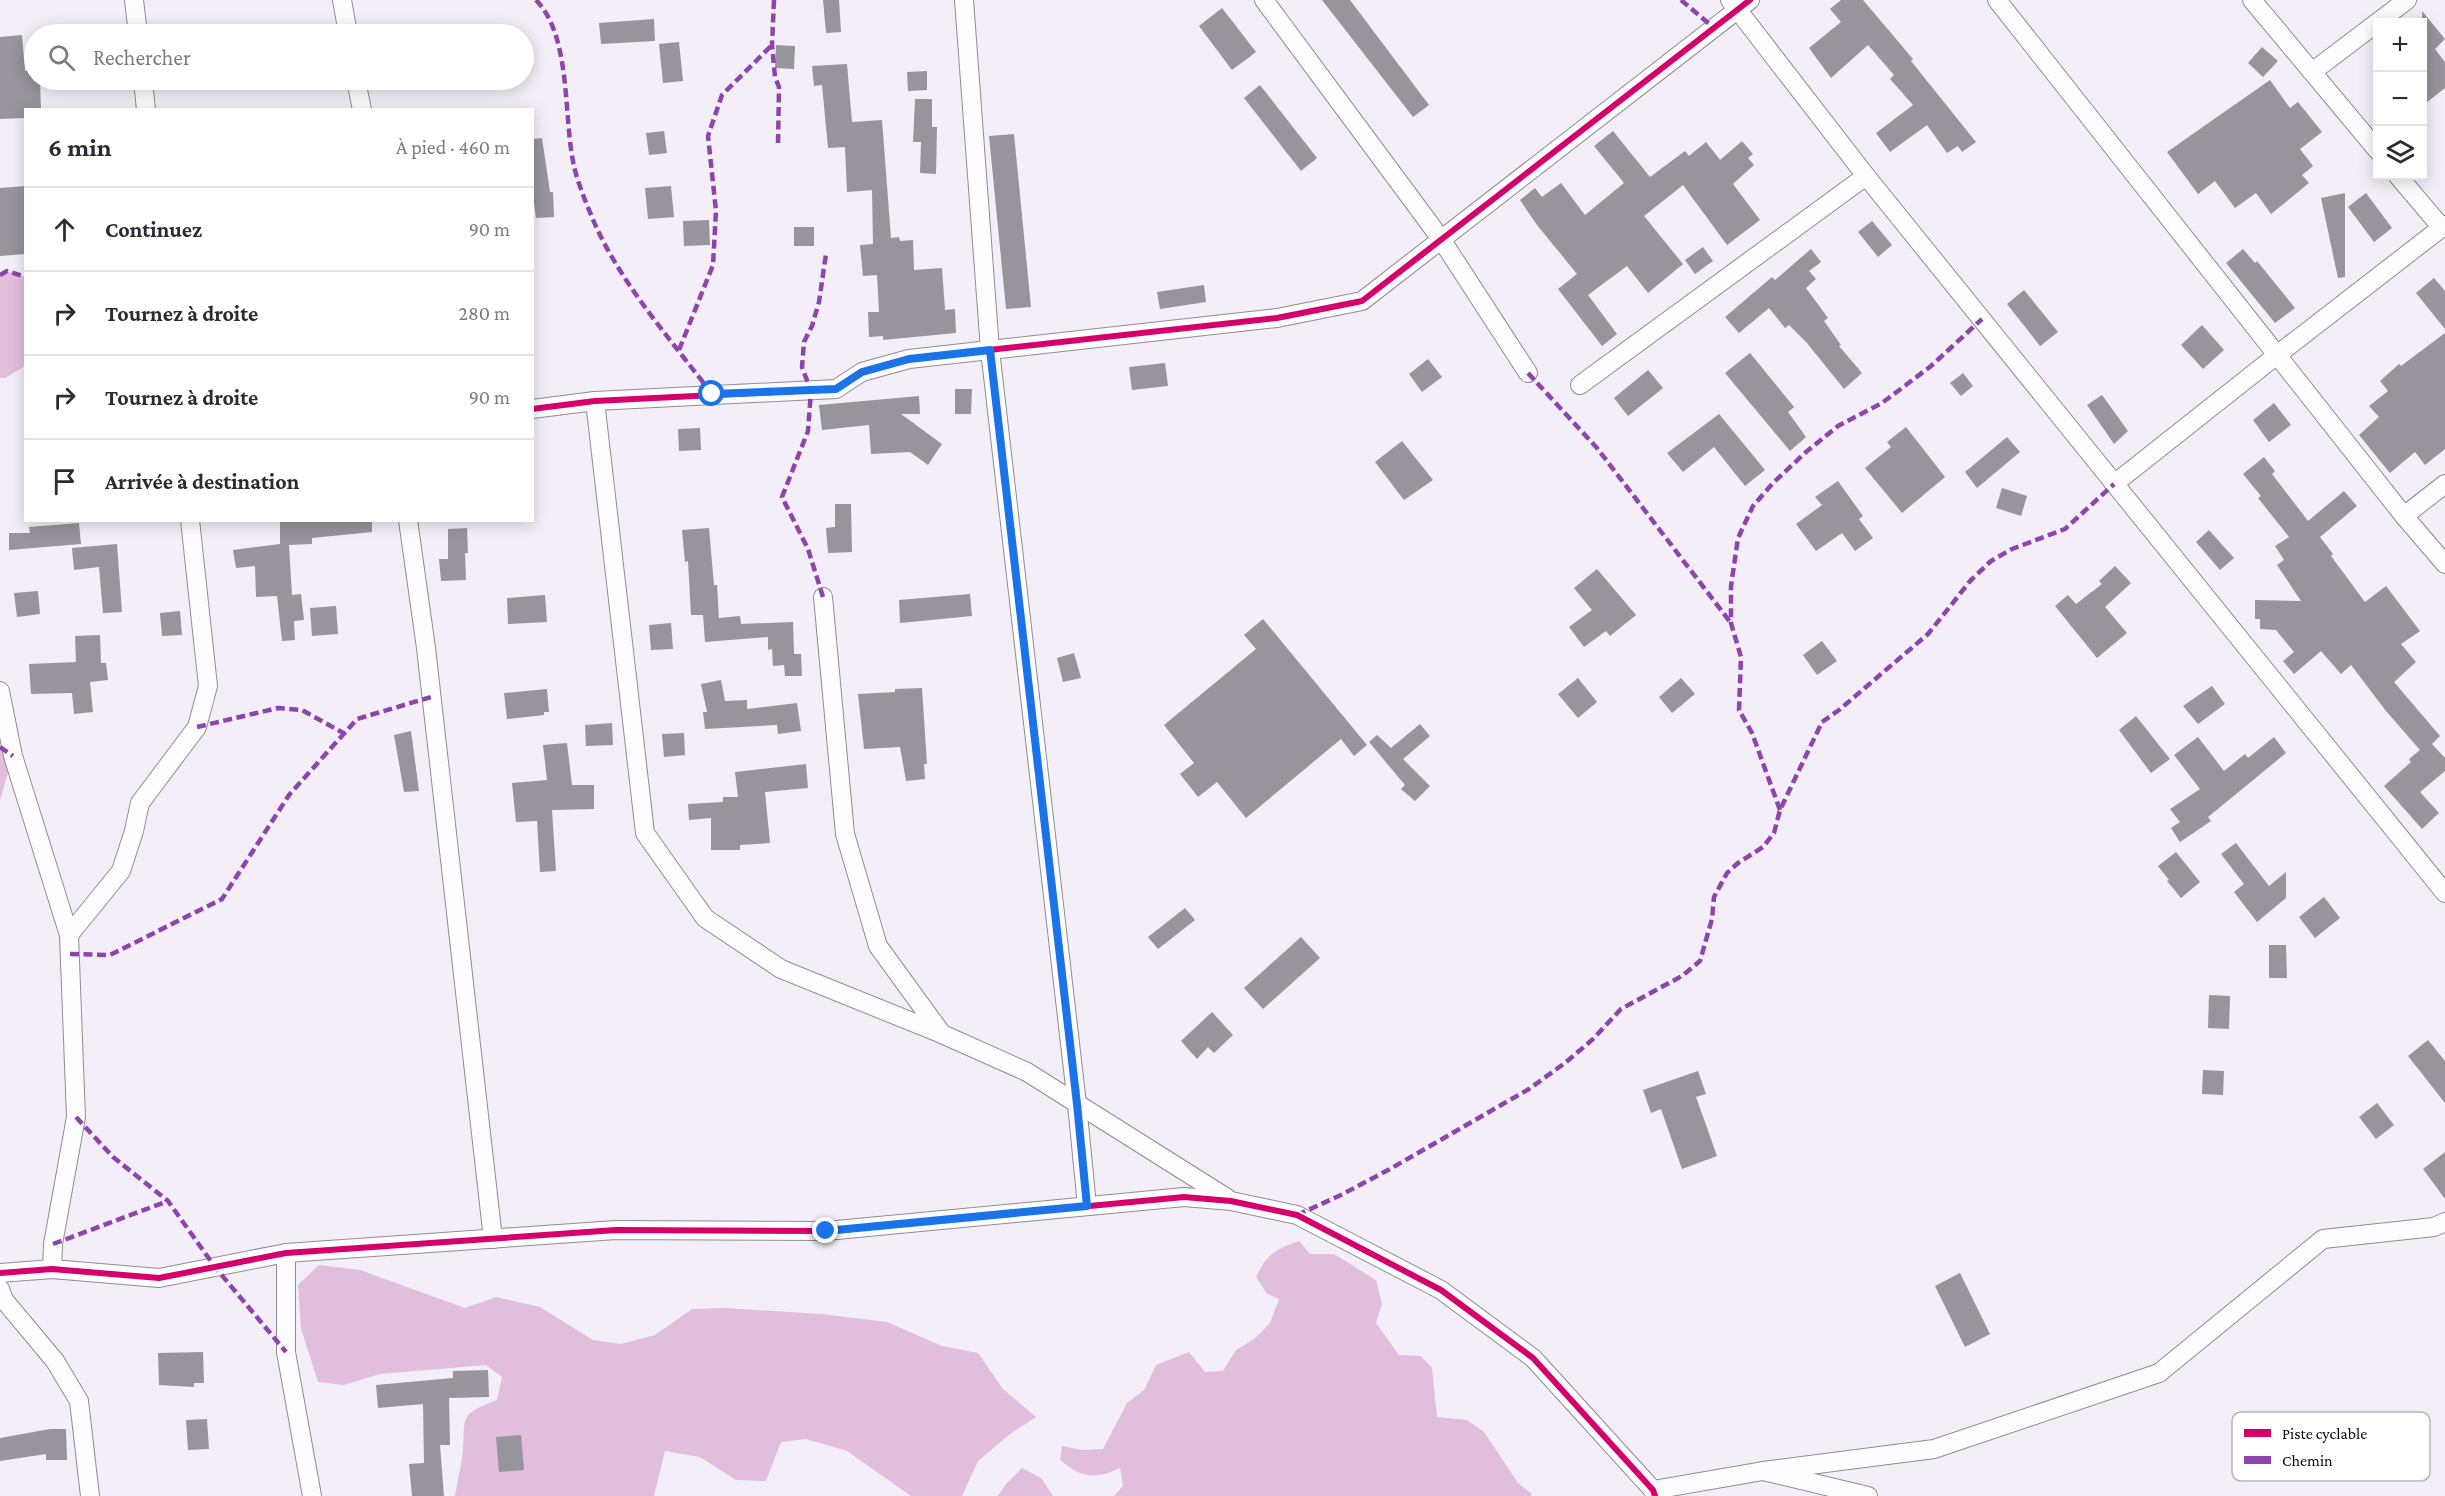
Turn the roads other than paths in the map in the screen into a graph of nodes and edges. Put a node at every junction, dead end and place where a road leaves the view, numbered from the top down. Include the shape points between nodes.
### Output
1 (134, 0) edge
2 (342, 0) edge
3 (964, 0) edge
4 (1264, 0) edge
5 (1997, 0) edge
6 (2252, 0) edge
7 (2407, 0) edge
8 (1739, 3) edge
9 (137, 24) edge
10 (346, 24) edge
11 (2312, 72) junction
12 (144, 90) edge
13 (358, 90) edge
14 (146, 108) edge
15 (362, 108) edge
16 (2373, 145) edge
17 (1866, 176) junction
18 (2402, 180) edge
19 (2443, 227) edge
20 (1441, 239) junction
21 (990, 350) junction
22 (2277, 355) junction
23 (1528, 373) dead end
24 (1580, 385) dead end
25 (595, 401) junction
26 (534, 409) edge
27 (2114, 484) junction
28 (2445, 484) edge
29 (2404, 516) junction
30 (190, 522) edge
31 (408, 522) edge
32 (2445, 564) edge
33 (823, 597) dead end
34 (0, 691) edge
35 (2445, 893) edge
36 (69, 935) junction
37 (942, 1034) junction
38 (1077, 1104) junction
39 (1231, 1200) junction
40 (1087, 1206) junction
41 (2445, 1222) edge
42 (493, 1239) junction
43 (286, 1253) junction
44 (52, 1269) junction
45 (0, 1273) edge
46 (0, 1289) edge
47 (1764, 1471) junction
48 (1654, 1493) edge
49 (90, 1496) edge
50 (312, 1496) edge
51 (1868, 1496) edge

1 - 9 street
2 - 10 street
3 - 21 street
4 - 20 street
5 - 22 street
6 - 11 street
7 - 11 street
8 - 17 street
8 - 20 street
11 - 16 street
12 - 14 street
13 - 15 street
17 - 24 street
17 - 27 street
18 - 19 street
19 - 22 street
20 - 21 street via 1362,301 1277,318
20 - 23 street
21 - 25 street via 909,359 862,372 836,389
21 - 38 street
22 - 27 street
22 - 29 street
25 - 26 street
25 - 37 street via 645,833 705,918 781,969
27 - 35 street
28 - 29 street
29 - 32 street
30 - 36 street via 208,686 197,727 140,803 121,871
31 - 42 street
33 - 37 street via 845,834 878,946
34 - 36 street via 13,756
36 - 44 street via 76,1117
37 - 38 street via 1027,1072
38 - 39 street
38 - 40 street
39 - 40 street via 1185,1197
39 - 48 street via 1296,1215 1441,1290 1533,1358
40 - 42 street via 826,1231 616,1230
41 - 47 street via 2434,1227 2323,1239 2159,1373 1934,1449
42 - 43 street
43 - 44 street via 159,1278
43 - 50 street via 286,1352
44 - 45 street
46 - 49 street via 4,1300 55,1361 79,1401
47 - 48 street
47 - 51 street

